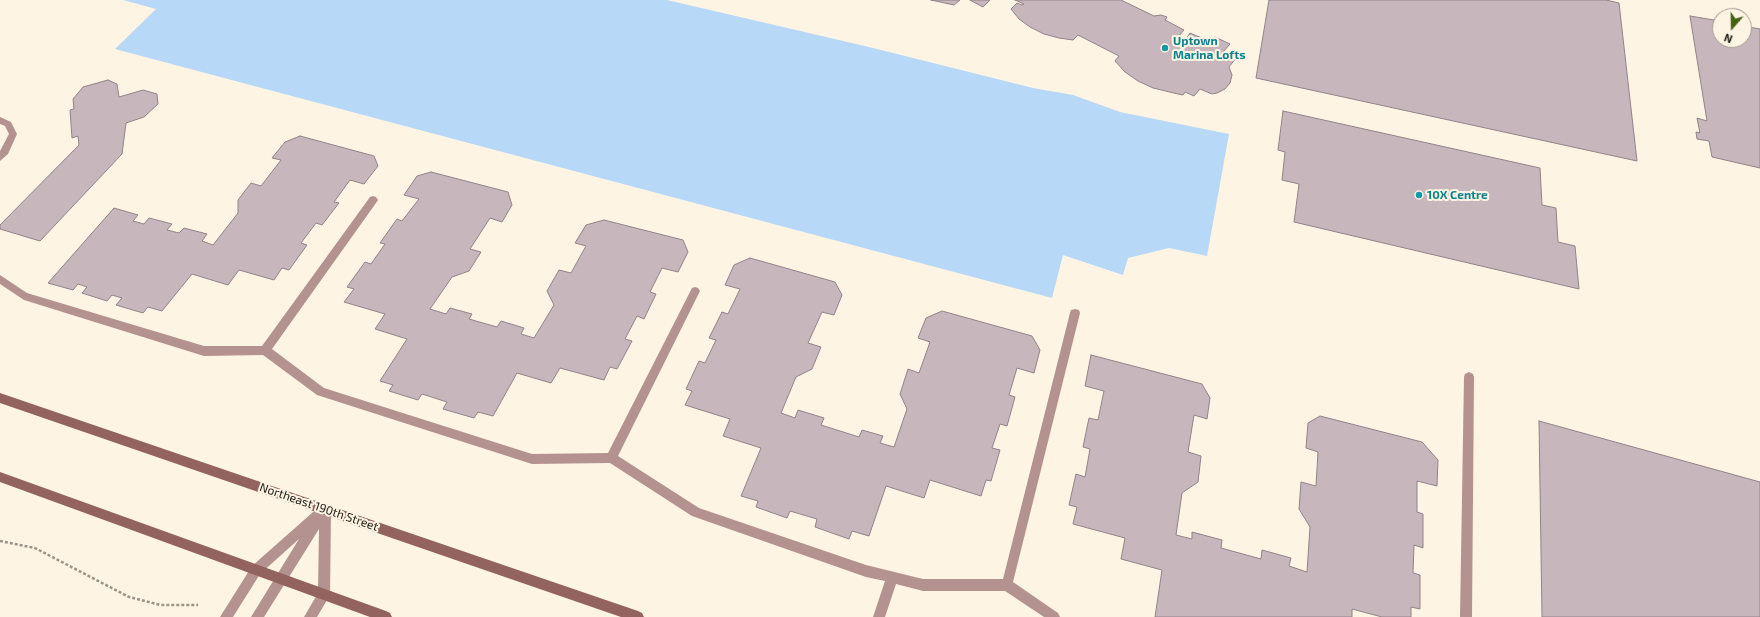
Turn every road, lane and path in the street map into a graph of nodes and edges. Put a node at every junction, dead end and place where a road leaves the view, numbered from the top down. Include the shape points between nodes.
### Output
1 (0, 120) edge
2 (0, 157) edge
3 (373, 200) dead end
4 (0, 279) edge
5 (695, 292) dead end
6 (1074, 313) dead end
7 (265, 350) junction
8 (1470, 377) dead end
9 (0, 398) edge
10 (611, 458) junction
11 (0, 477) edge
12 (325, 509) junction
13 (0, 540) edge
14 (256, 570) junction
15 (892, 577) junction
16 (282, 579) junction
17 (1007, 585) junction
18 (324, 594) junction
19 (198, 605) dead end
20 (226, 617) edge
21 (257, 617) edge
22 (310, 617) edge
23 (386, 617) edge
24 (638, 617) edge
25 (879, 617) edge
26 (1054, 617) edge
27 (1466, 617) edge

1 - 2 street via 8,124 13,134
3 - 7 street
4 - 7 street via 24,296 204,351
5 - 10 street
6 - 17 street
7 - 10 street via 321,392 532,459
8 - 27 street
9 - 12 street, Northeast 190th Street
10 - 15 street via 696,512 866,571
11 - 14 street
12 - 14 street
12 - 16 street
12 - 18 street
12 - 24 street, Northeast 190th Street
13 - 19 path via 35,548 134,599 160,605
14 - 16 street
14 - 20 street
15 - 17 street via 922,584
15 - 25 street
16 - 18 street
16 - 21 street
17 - 26 street
18 - 22 street
18 - 23 street

